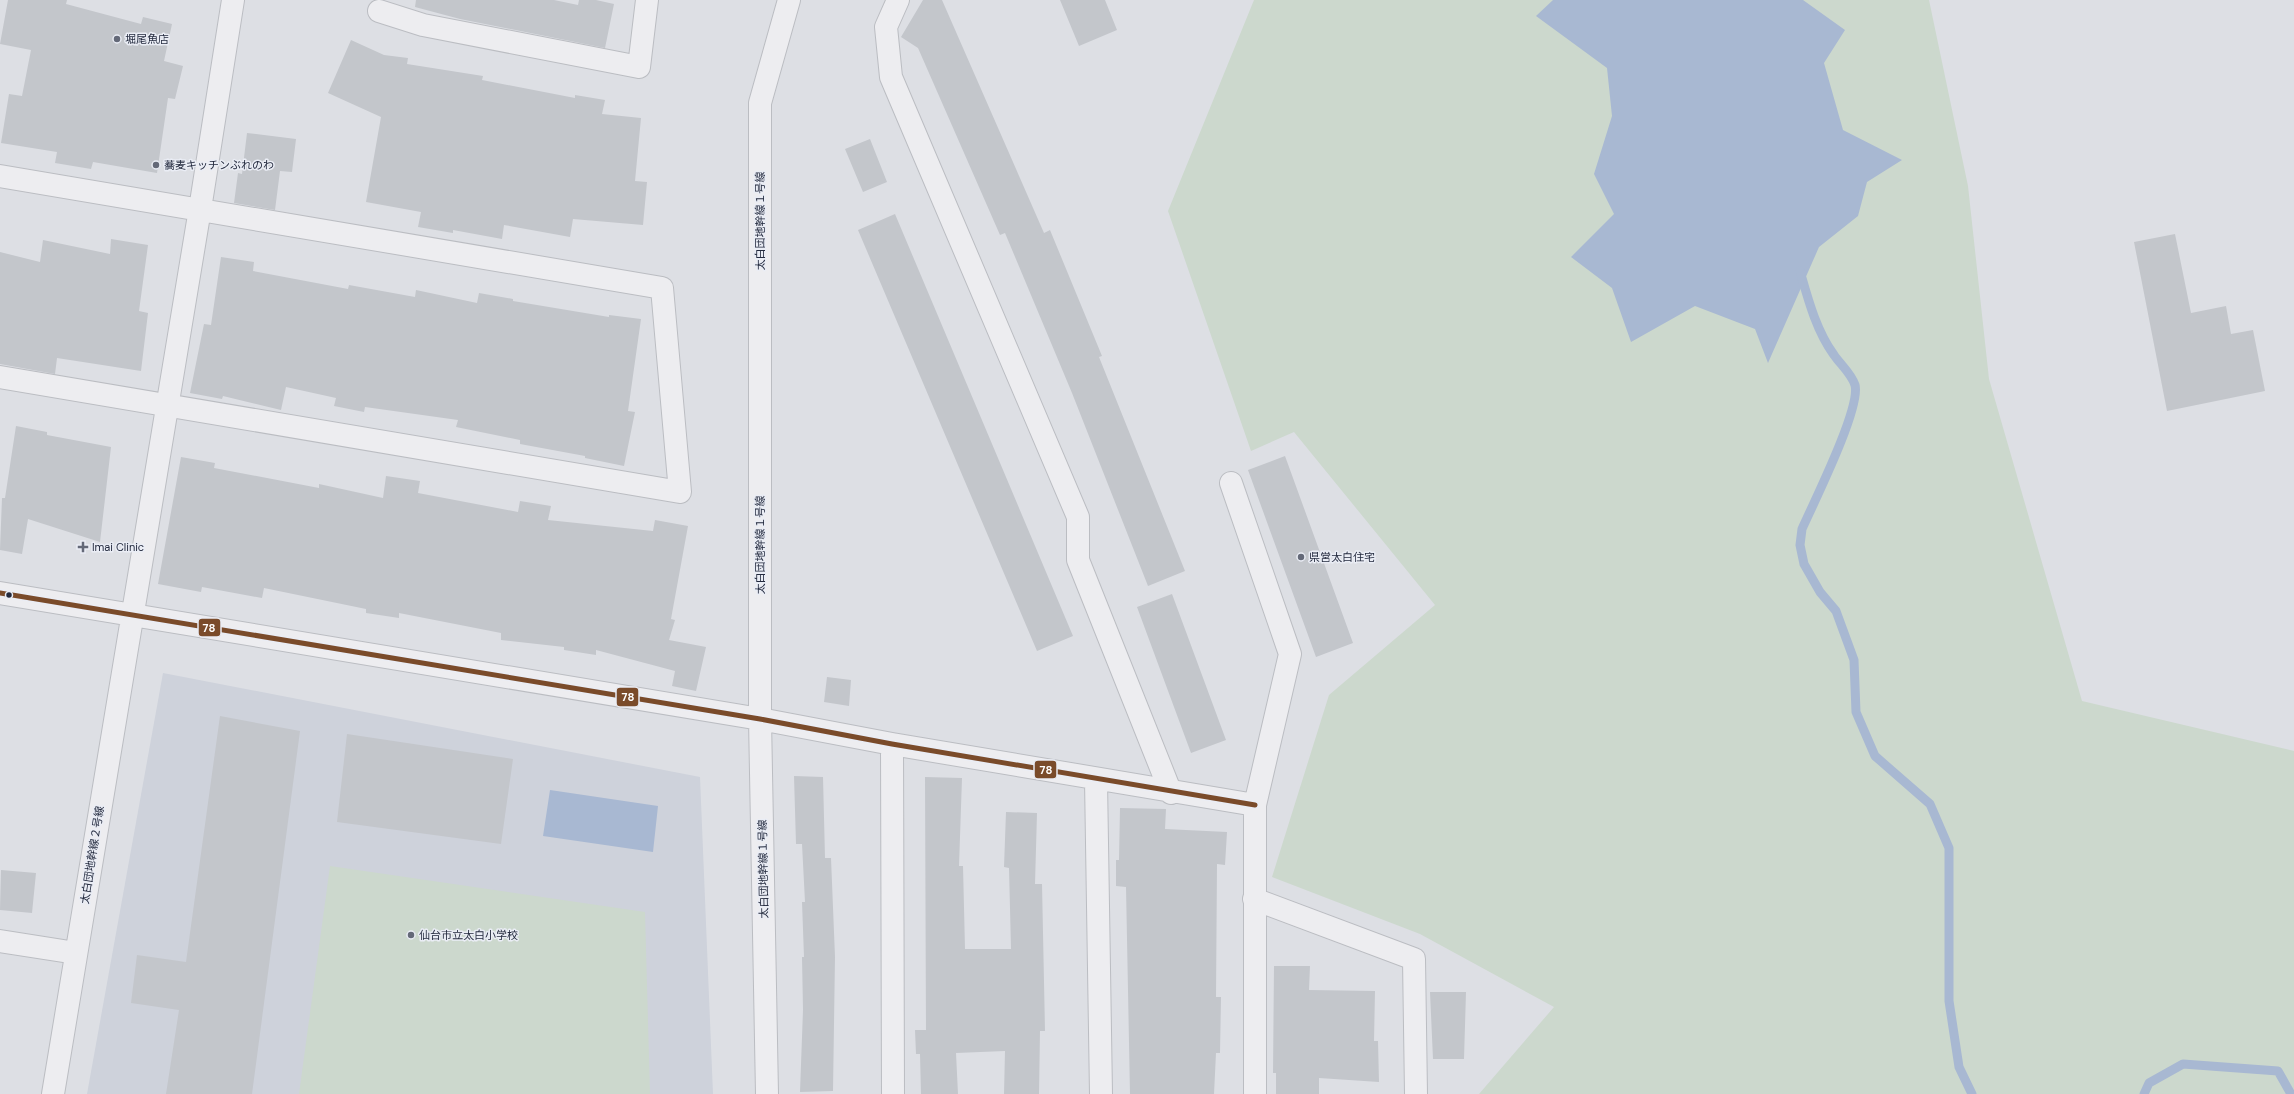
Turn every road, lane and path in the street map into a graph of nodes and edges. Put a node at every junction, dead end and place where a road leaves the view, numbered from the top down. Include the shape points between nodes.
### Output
1 (647, 0) edge
2 (789, 0) edge
3 (898, 0) edge
4 (228, 1) edge
5 (377, 4) edge
6 (0, 176) edge
7 (200, 209) junction
8 (0, 377) edge
9 (167, 405) junction
10 (1231, 482) dead end
11 (0, 593) edge
12 (132, 616) junction
13 (760, 719) junction
14 (892, 744) junction
15 (1096, 780) junction
16 (1171, 793) junction
17 (1255, 805) junction
18 (1254, 899) junction
19 (0, 941) edge
20 (76, 953) junction
21 (53, 1094) edge
22 (767, 1094) edge
23 (893, 1094) edge
24 (1101, 1094) edge
25 (1255, 1094) edge
26 (1416, 1094) edge

1 - 5 street via 639,67 423,25
2 - 13 street, 太白団地幹線１号線 via 760,103
3 - 16 street via 886,27 891,77 1078,517 1078,560
4 - 7 street, 太白団地幹線２号線
6 - 7 street
7 - 9 street, 太白団地幹線２号線
7 - 9 street via 662,288 680,492
8 - 9 street
9 - 12 street, 太白団地幹線２号線
10 - 17 street via 1290,654
11 - 12 street
12 - 13 street
12 - 20 street, 太白団地幹線２号線
13 - 14 street
13 - 22 street, 太白団地幹線１号線
14 - 15 street
14 - 23 street
15 - 16 street
15 - 24 street
16 - 17 street
17 - 18 street
18 - 25 street
18 - 26 street via 1414,959
19 - 20 street
20 - 21 street, 太白団地幹線２号線

